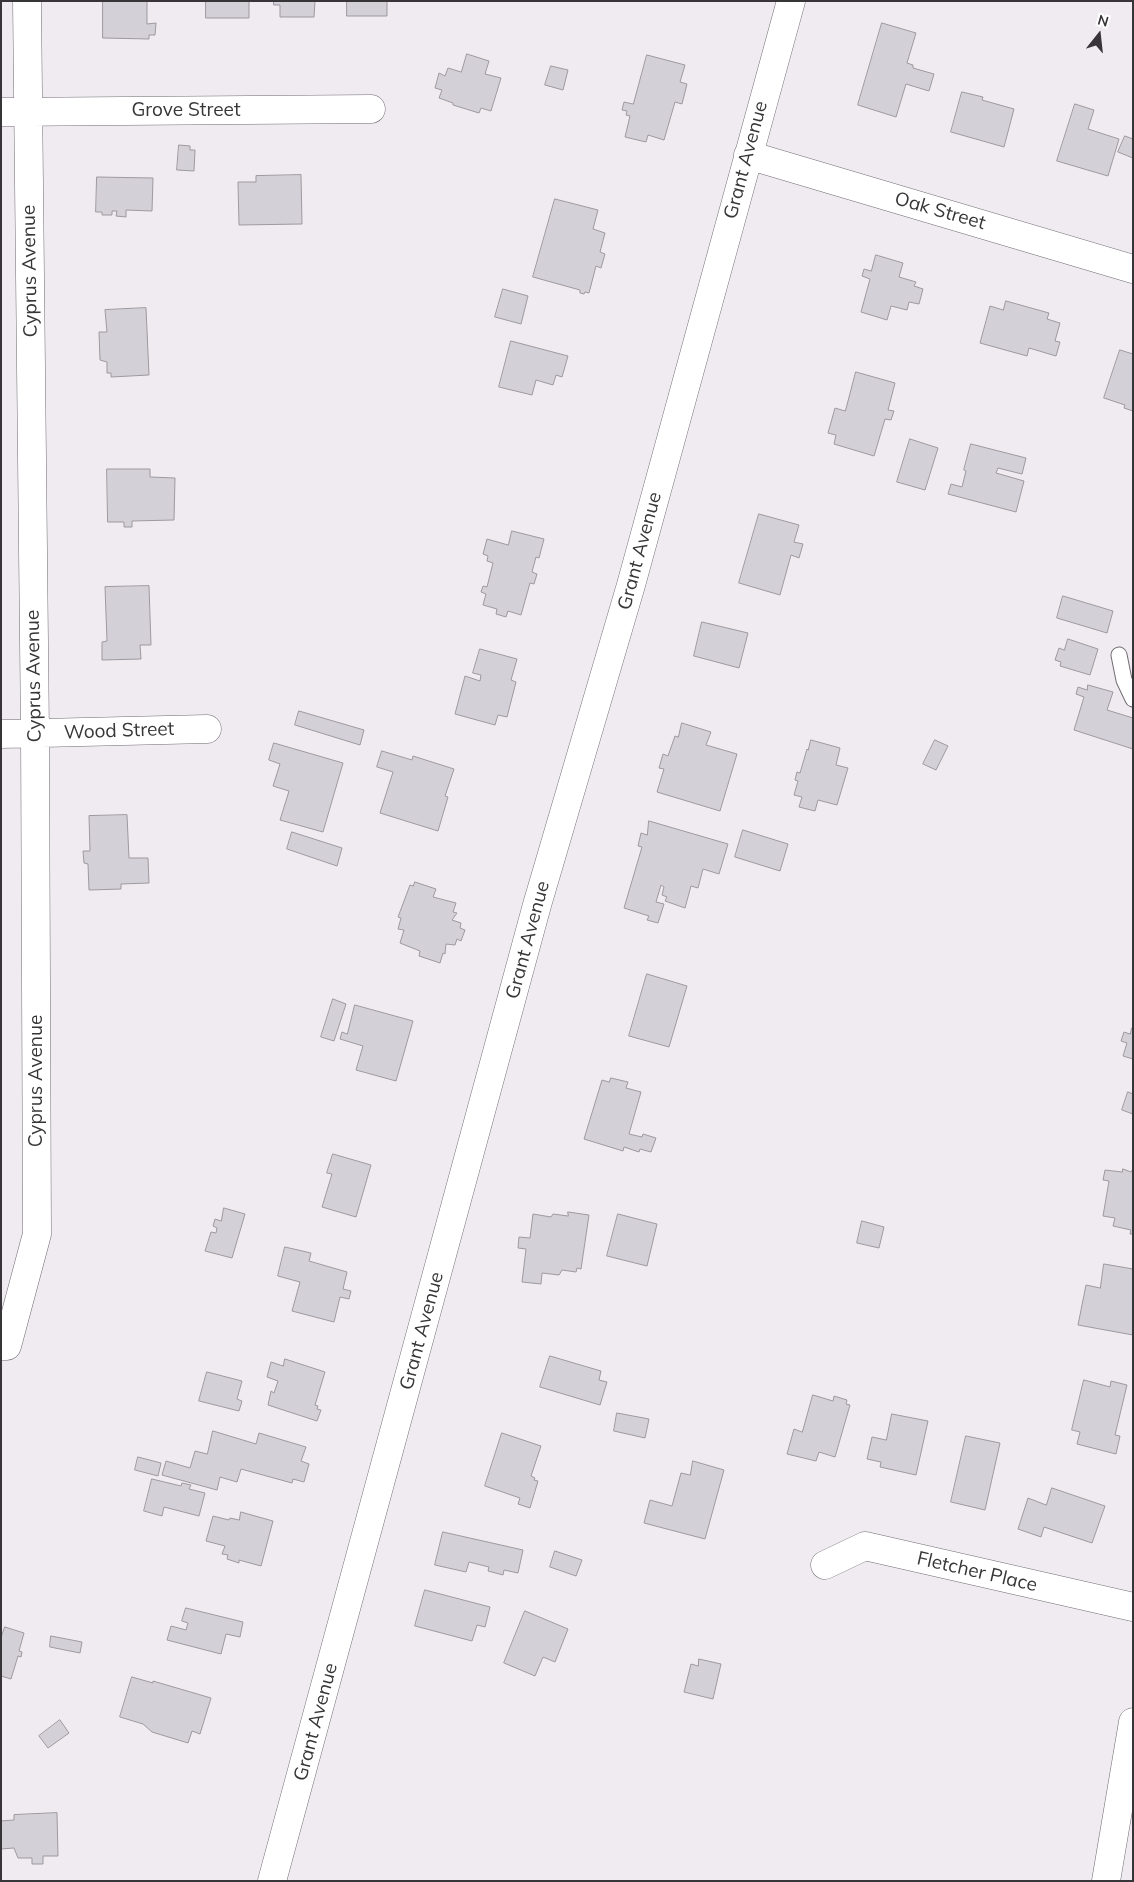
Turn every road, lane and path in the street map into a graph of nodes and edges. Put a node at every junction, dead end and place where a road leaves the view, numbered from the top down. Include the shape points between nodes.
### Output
1 (27, 1) edge
2 (791, 1) edge
3 (371, 109) dead end
4 (28, 111) junction
5 (1, 112) edge
6 (748, 155) junction
7 (1133, 269) edge
8 (1119, 655) dead end
9 (1133, 699) edge
10 (207, 729) dead end
11 (35, 733) junction
12 (1, 734) edge
13 (4, 1346) edge
14 (825, 1566) dead end
15 (1133, 1607) edge
16 (1133, 1722) edge
17 (272, 1881) edge
18 (1106, 1881) edge

1 - 4 street, Cyprus Avenue
2 - 6 street, Grant Avenue
3 - 4 street, Grove Street
4 - 5 street, Grove Street
4 - 11 street, Cyprus Avenue
6 - 7 street, Oak Street
6 - 17 street, Grant Avenue via 630,585 537,905
8 - 9 lane via 1124,680
10 - 11 street, Wood Street
11 - 12 street, Wood Street
11 - 13 street, Cyprus Avenue via 37,1234
14 - 15 street, Fletcher Place via 865,1546
16 - 18 street

